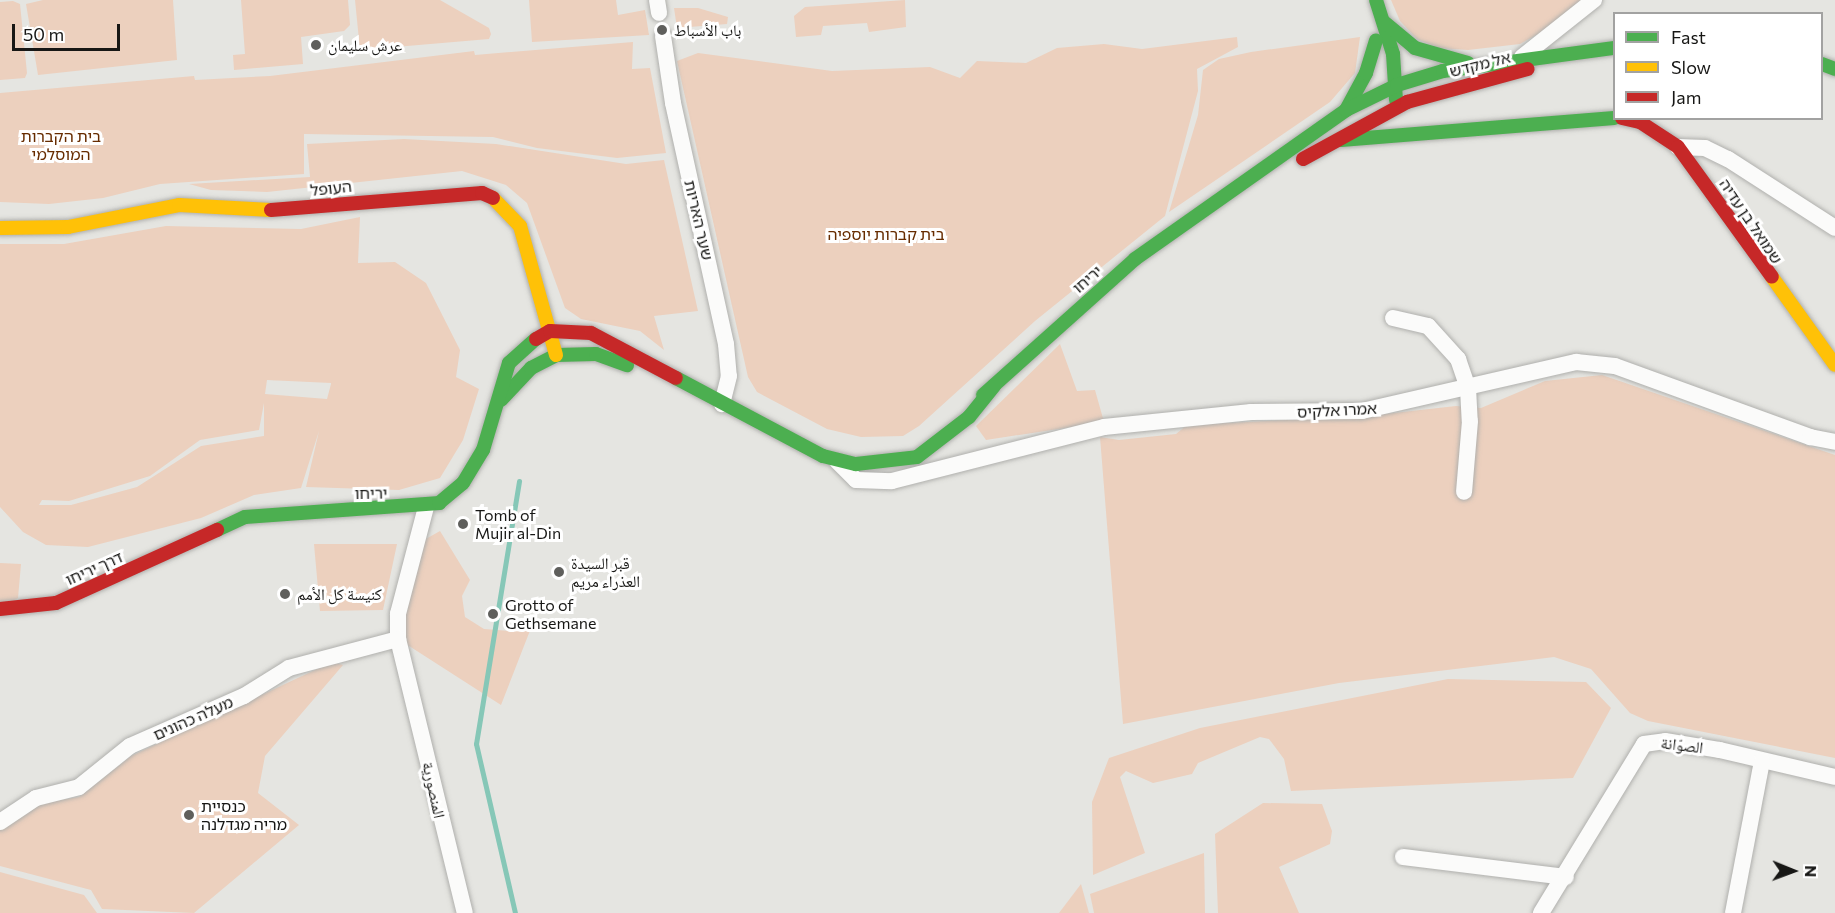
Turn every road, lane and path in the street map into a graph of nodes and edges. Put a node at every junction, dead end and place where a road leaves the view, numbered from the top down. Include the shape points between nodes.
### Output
1 (1370, 0) edge
2 (1376, 0) edge
3 (1594, 0) edge
4 (1384, 22) junction
5 (663, 36) dead end
6 (1376, 40) junction
7 (1613, 48) edge
8 (1573, 54) junction
9 (1520, 59) junction
10 (1473, 64) junction
11 (1484, 81) junction
12 (1397, 85) junction
13 (1383, 91) junction
14 (1395, 108) junction
15 (1346, 110) junction
16 (1613, 117) edge
17 (1632, 120) edge
18 (1406, 136) junction
19 (1329, 142) junction
20 (1678, 147) junction
21 (1211, 209) junction
22 (0, 228) edge
23 (1835, 228) edge
24 (1393, 318) dead end
25 (549, 331) junction
26 (556, 355) junction
27 (1835, 364) edge
28 (669, 376) junction
29 (994, 386) junction
30 (1468, 388) junction
31 (722, 404) junction
32 (495, 410) junction
33 (1835, 442) edge
34 (803, 443) junction
35 (837, 461) junction
36 (1464, 492) dead end
37 (426, 507) junction
38 (196, 540) joint
39 (0, 609) edge
40 (398, 639) junction
41 (1762, 761) junction
42 (1835, 777) edge
43 (0, 822) edge
44 (1403, 856) dead end
45 (1566, 877) junction
46 (1543, 912) edge
47 (465, 913) edge
48 (1733, 913) edge

1 - 6 main road
2 - 4 main road
3 - 9 street via 1556,35
4 - 10 main road via 1415,48
4 - 12 main road
5 - 31 street, שער האריות via 673,103 726,344 729,376
6 - 13 main road
6 - 15 main road via 1366,73
7 - 8 main road, אל מקדש
8 - 9 main road, אל מקדש
8 - 11 main road, אל מקדש
9 - 10 main road, אל מקדש
9 - 11 street
10 - 12 main road, אל מקדש
11 - 14 main road, אל מקדש
12 - 13 main road, יריחו
12 - 14 main road
13 - 14 main road
13 - 15 main road, יריחו
14 - 18 main road
14 - 19 main road, יריחו
15 - 21 main road, יריחו
16 - 18 main road
17 - 20 main road, שמואל בן עדיה
18 - 19 main road
19 - 21 main road, יריחו
20 - 23 street via 1706,148 1728,159
20 - 27 main road, שמואל בן עדיה
21 - 29 main road, יריחו via 1109,281
22 - 25 main road, העופל via 68,227 179,205 281,210 482,193 498,200 520,226
24 - 30 street via 1428,326 1444,339 1458,359
25 - 26 main road, העופל
25 - 28 main road, יריחו via 591,333
25 - 32 main road, יריחו via 524,346 509,363
26 - 28 main road, יריחו via 596,354
26 - 32 main road, יריחו via 521,377
28 - 31 main road, יריחו
29 - 34 main road, יריחו via 944,427 904,449 870,454
29 - 35 main road, יריחו via 969,417 917,457 871,466
30 - 33 street, אמרו אלקיס via 1556,364 1596,362
30 - 35 street, אמרו אלקיס via 1362,411 1251,412 1104,427 892,481 856,480
30 - 36 street
31 - 34 main road, יריחו
32 - 37 main road, יריחו via 483,450 468,477 449,497
34 - 35 main road, יריחו
37 - 38 main road, יריחו via 265,513 224,524
37 - 40 street, المنصورية via 398,614
38 - 39 main road, דרך יריחו via 56,603
40 - 43 street, מעלה כהונים via 290,668 244,696 130,746 79,787 36,798
40 - 47 street, المنصورية
41 - 42 street, الصوّانة
41 - 45 street, الصوّانة via 1665,741 1644,744
41 - 48 street
44 - 45 street
45 - 46 street, الصوّانة

